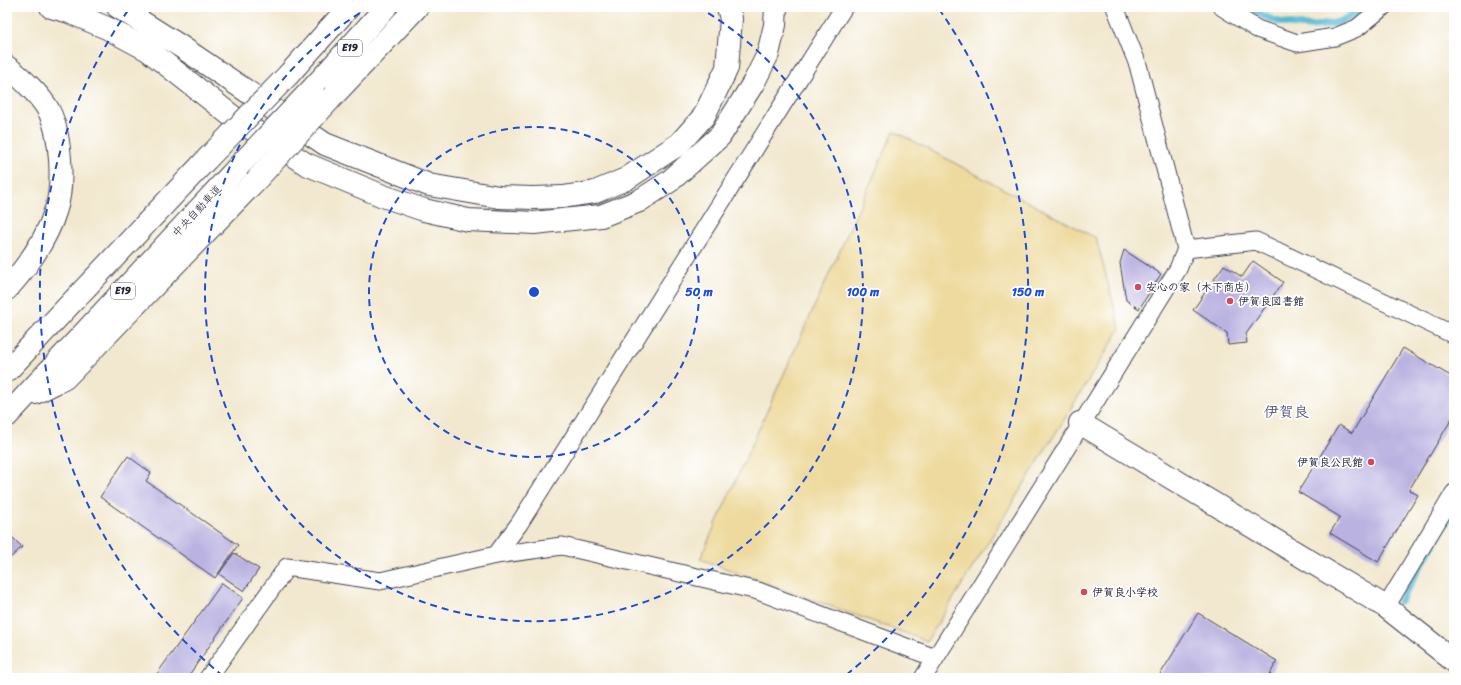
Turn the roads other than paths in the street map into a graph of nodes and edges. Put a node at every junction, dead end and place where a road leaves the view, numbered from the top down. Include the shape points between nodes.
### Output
1 (51, 7) edge
2 (118, 7) edge
3 (350, 7) edge
4 (386, 7) edge
5 (417, 7) edge
6 (728, 7) edge
7 (776, 7) edge
8 (844, 7) edge
9 (1115, 7) edge
10 (1222, 7) edge
11 (1383, 7) edge
12 (7, 67) edge
13 (1186, 250) junction
14 (7, 289) edge
15 (1454, 335) edge
16 (7, 371) edge
17 (24, 398) junction
18 (7, 416) edge
19 (1080, 423) junction
20 (1454, 493) edge
21 (496, 555) junction
22 (1386, 607) junction
23 (935, 658) junction
24 (1454, 660) edge
25 (208, 678) edge
26 (923, 678) edge

1 - 7 main road via 107,28 148,50 233,117 306,164 424,210 468,220 534,223 601,216 639,201 670,181 720,136 754,82 768,54 775,25
2 - 6 main road via 325,144 429,185 499,197 532,198 595,192 626,179 679,144 704,116 727,68 731,19
3 - 16 main road, E19, bridge
4 - 17 main road, 中央自動車道 / E19, bridge
5 - 17 main road, bridge via 259,177 65,378
8 - 21 street via 520,524
9 - 13 street via 1138,65
10 - 11 street via 1257,29 1297,43 1335,37 1357,28
12 - 14 main road via 22,78 48,110 59,150 60,184 56,208 47,230 24,271
13 - 15 street via 1256,241
13 - 19 street via 1178,269
17 - 18 main road, 中央自動車道 / E19
19 - 22 main road
19 - 23 street
20 - 22 street
21 - 23 street via 562,546 758,591
21 - 25 street via 380,581 287,567
22 - 24 main road
23 - 26 street

